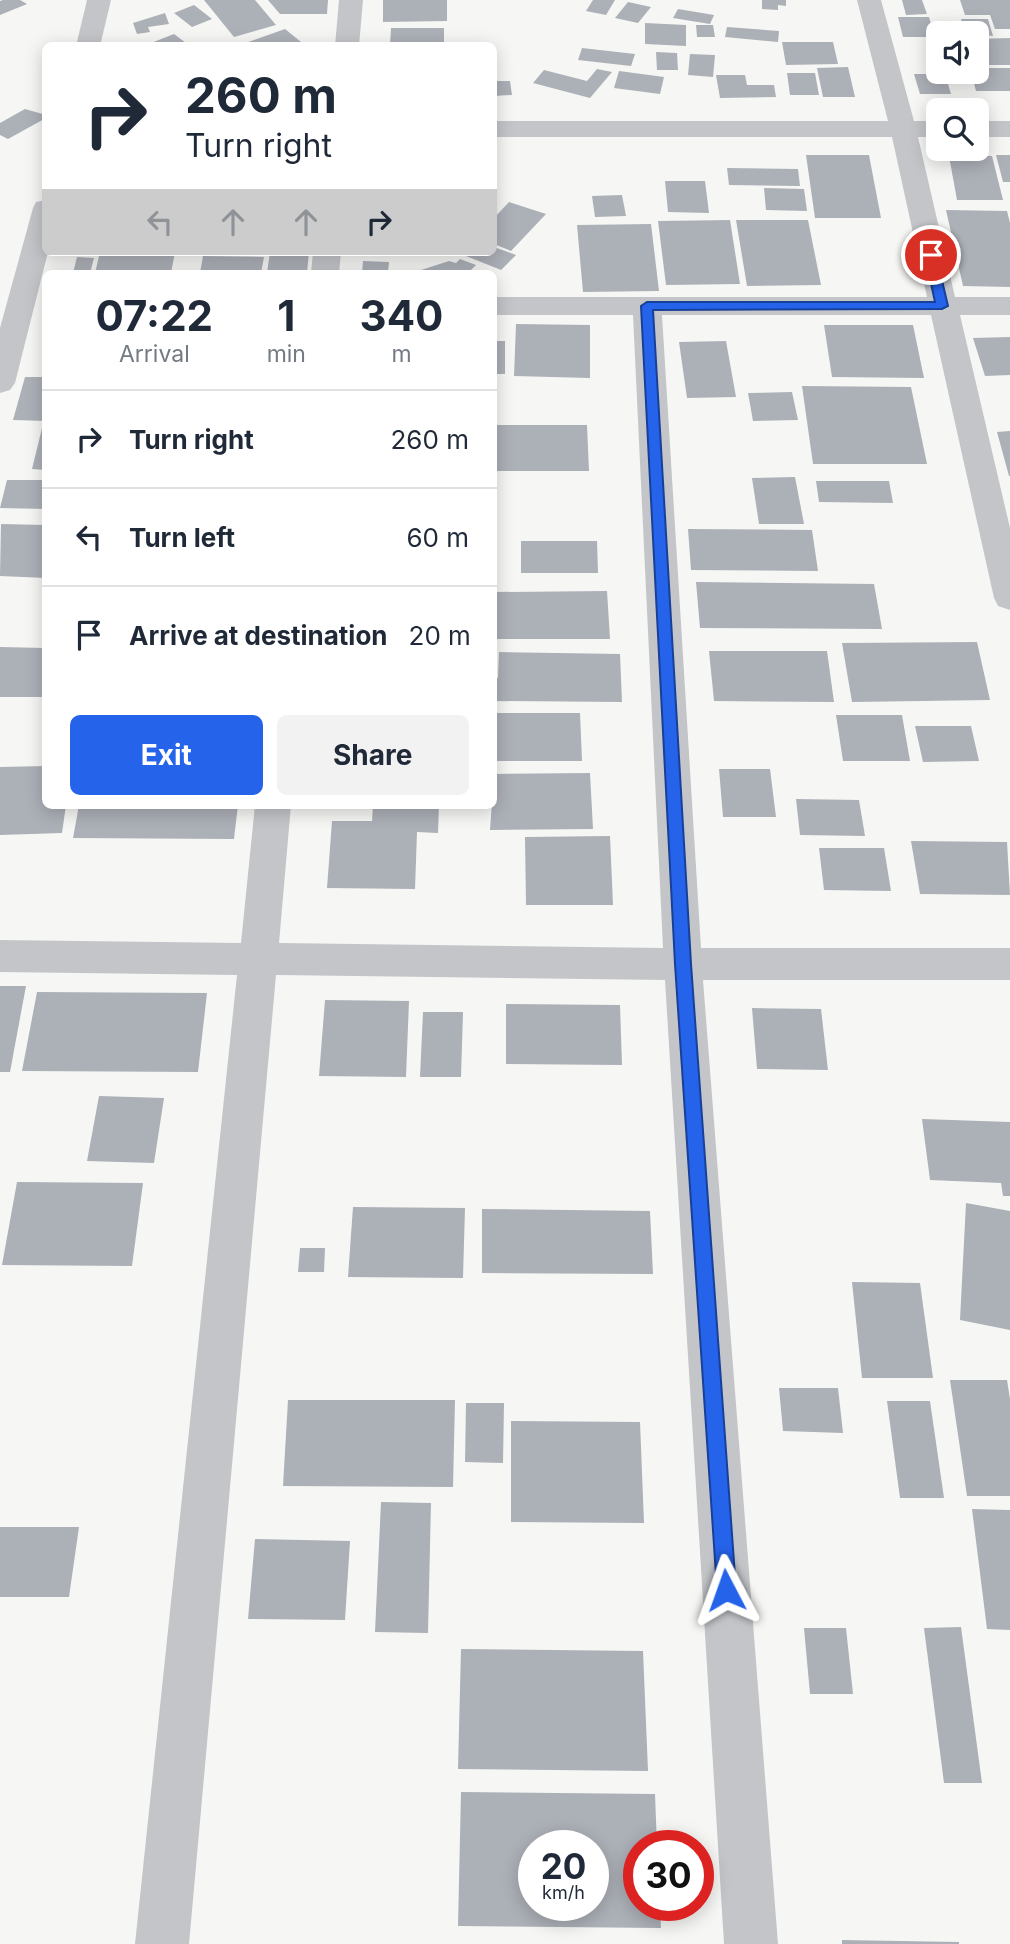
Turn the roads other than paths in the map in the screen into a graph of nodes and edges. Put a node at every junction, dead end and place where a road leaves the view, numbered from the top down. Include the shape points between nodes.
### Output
1 (100, 0) edge
2 (351, 0) edge
3 (869, 0) edge
4 (89, 42) edge
5 (347, 42) edge
6 (497, 129) edge
7 (903, 129) junction
8 (926, 129) edge
9 (989, 129) edge
10 (1010, 129) edge
11 (42, 224) edge
12 (22, 306) edge
13 (497, 306) edge
14 (647, 306) junction
15 (942, 306) junction
16 (1010, 306) edge
17 (0, 383) edge
18 (1010, 598) edge
19 (273, 809) edge
20 (0, 956) edge
21 (258, 958) junction
22 (683, 964) junction
23 (1010, 964) edge
24 (162, 1944) edge
25 (751, 1944) edge

1 - 4 street
2 - 5 street
3 - 7 street
6 - 7 street
7 - 8 street
7 - 15 street
9 - 10 street
11 - 12 street
12 - 17 street
13 - 14 street
14 - 15 street
14 - 22 street
15 - 16 street
15 - 18 street
19 - 21 street
20 - 21 street
21 - 22 street
21 - 24 street
22 - 23 street
22 - 25 street

